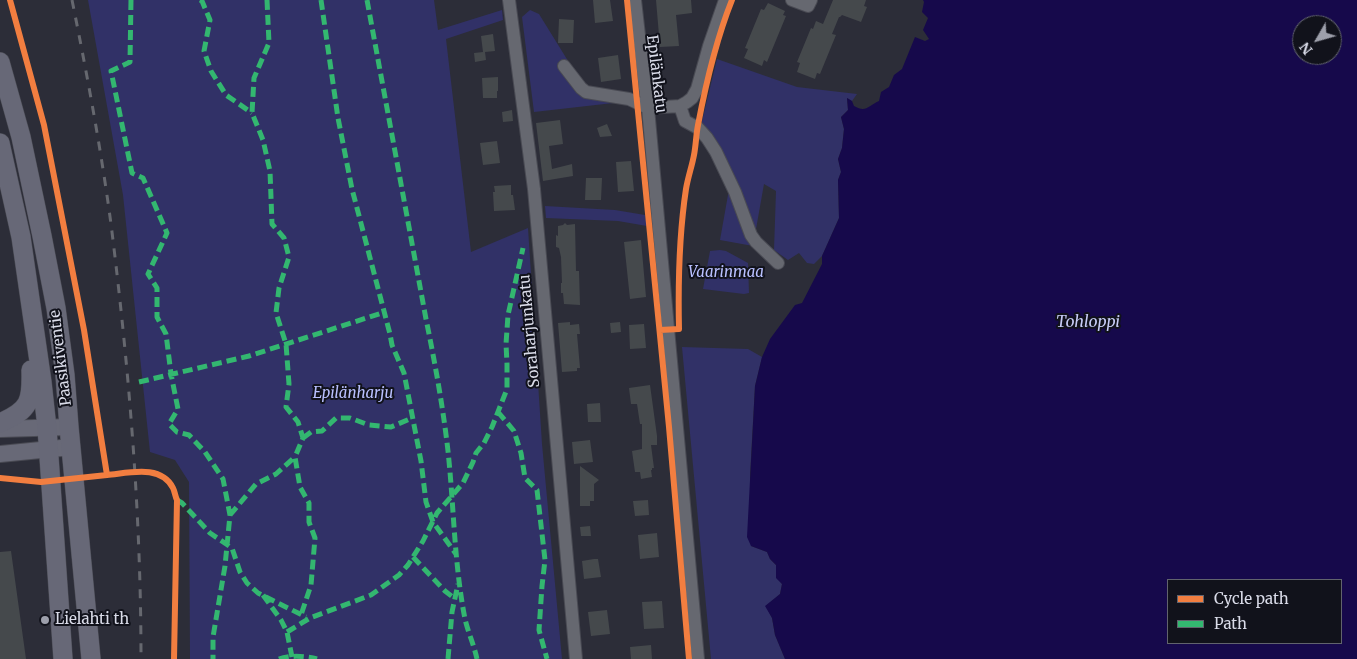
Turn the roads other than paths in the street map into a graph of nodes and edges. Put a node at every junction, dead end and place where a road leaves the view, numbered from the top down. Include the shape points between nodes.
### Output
1 (509, 0) edge
2 (635, 0) edge
3 (725, 0) edge
4 (792, 0) edge
5 (811, 0) edge
6 (0, 62) edge
7 (564, 66) dead end
8 (680, 106) junction
9 (648, 108) junction
10 (0, 143) edge
11 (778, 263) dead end
12 (32, 311) junction
13 (0, 422) edge
14 (69, 427) junction
15 (47, 428) junction
16 (0, 429) edge
17 (71, 446) junction
18 (48, 449) junction
19 (0, 454) edge
20 (63, 659) edge
21 (91, 659) edge
22 (576, 659) edge
23 (698, 659) edge

1 - 22 street, Soraharjunkatu via 534,189
2 - 9 street, Epilänkatu
3 - 8 street via 697,89 692,98
4 - 5 street via 808,6
6 - 14 highway, Paasikiventie via 20,137 56,308
7 - 9 street via 586,92 629,99
8 - 9 street
8 - 11 street via 685,121 698,128 716,152 751,235
9 - 23 street, Epilänkatu
10 - 12 highway, Paasikiventie via 21,237
12 - 13 highway via 29,338 31,393 28,404 18,414
12 - 15 highway, Paasikiventie
14 - 15 main road
14 - 17 highway, Paasikiventie
15 - 16 main road
15 - 18 highway, Paasikiventie
17 - 18 main road
17 - 21 highway, Paasikiventie
18 - 19 main road
18 - 20 highway, Paasikiventie

